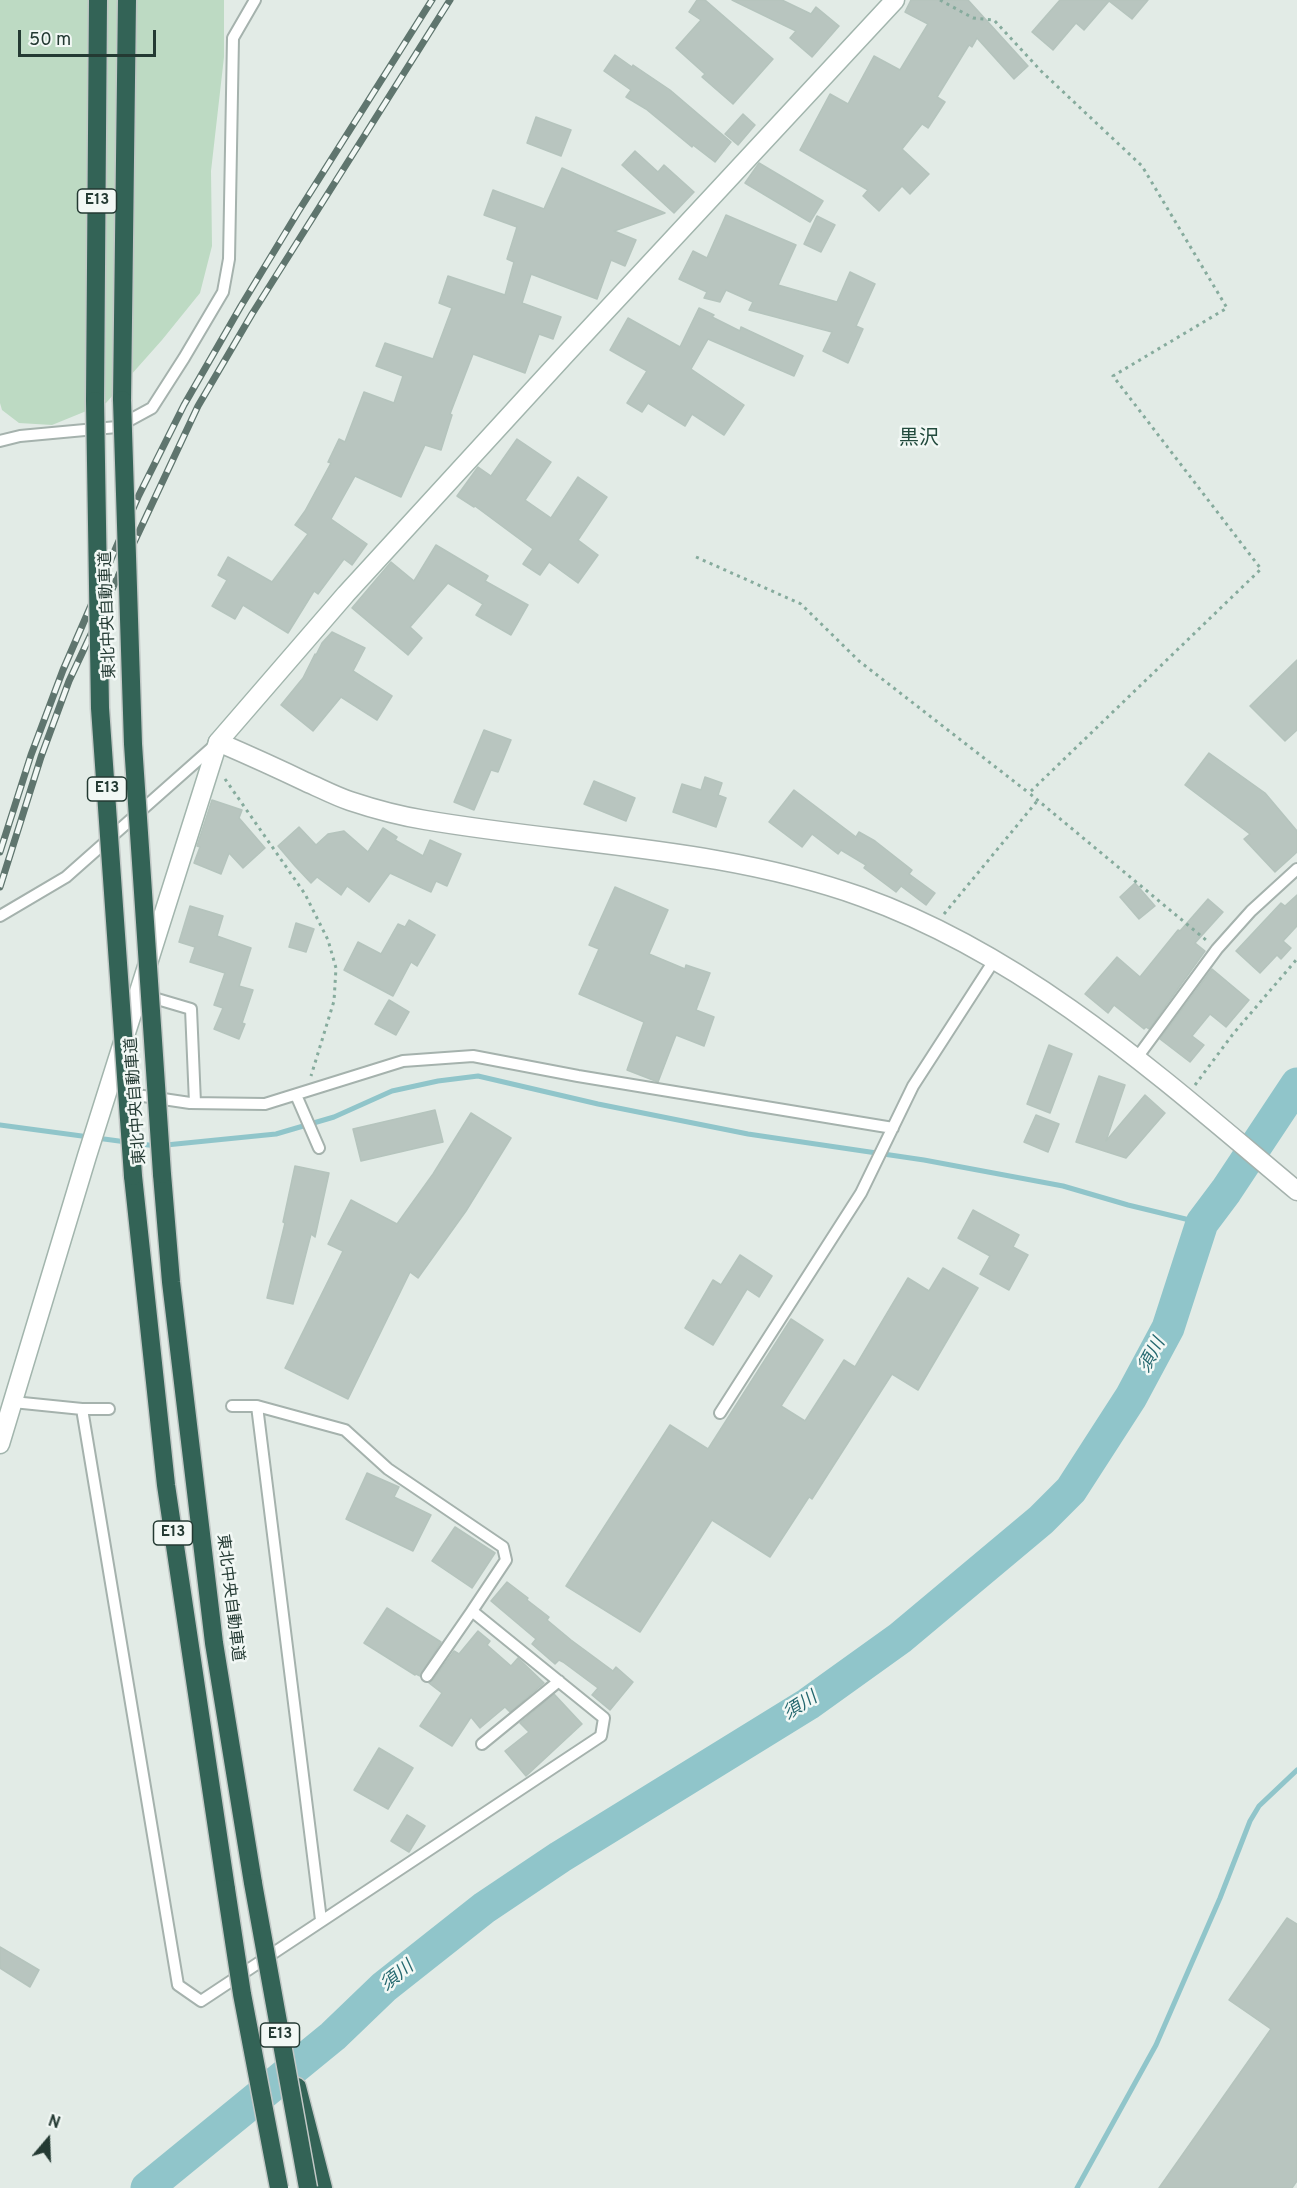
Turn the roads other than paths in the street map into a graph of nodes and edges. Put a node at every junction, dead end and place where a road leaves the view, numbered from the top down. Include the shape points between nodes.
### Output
1 (98, 0) edge
2 (127, 0) edge
3 (255, 0) edge
4 (895, 0) edge
5 (0, 441) edge
6 (219, 742) junction
7 (1297, 869) edge
8 (0, 916) edge
9 (995, 959) junction
10 (138, 993) junction
11 (1136, 1059) junction
12 (300, 1094) junction
13 (106, 1096) junction
14 (195, 1103) junction
15 (893, 1128) junction
16 (318, 1146) dead end
17 (1297, 1191) edge
18 (13, 1402) junction
19 (232, 1406) dead end
20 (257, 1406) junction
21 (82, 1409) junction
22 (109, 1409) dead end
23 (720, 1413) dead end
24 (0, 1444) edge
25 (472, 1611) junction
26 (427, 1676) dead end
27 (559, 1681) junction
28 (482, 1744) dead end
29 (321, 1920) junction
30 (269, 1978) junction
31 (279, 2188) edge
32 (308, 2188) edge
33 (323, 2188) edge

1 - 31 highway, 東北中央自動車道 / E13, bridge via 95,401 100,708 133,1176 166,1485 242,1994
2 - 30 highway, 東北中央自動車道 / E13, bridge via 122,400 133,744 162,1174 212,1632
3 - 5 lane via 233,38 229,259 223,292 205,324 152,408 117,427
4 - 6 street via 346,594
6 - 8 lane via 66,876
6 - 9 street via 348,801 424,820 627,846 783,874 861,896 934,926
6 - 10 street
7 - 11 lane via 1251,910 1217,949
9 - 11 street
9 - 15 lane via 913,1086
10 - 13 street
10 - 14 lane via 190,1009
11 - 17 street
12 - 14 lane via 265,1104
12 - 15 lane via 403,1061 473,1056
12 - 16 lane
13 - 14 lane
13 - 18 street
15 - 23 lane via 861,1193
18 - 21 lane
18 - 24 street
19 - 20 lane
20 - 25 lane via 345,1430 388,1469 503,1547 506,1560
20 - 29 lane
21 - 22 lane
21 - 29 lane via 178,1985 201,2001
25 - 26 lane
25 - 27 lane
27 - 28 lane
27 - 29 lane via 604,1718 601,1736
30 - 32 highway, 東北中央自動車道 / E13, bridge
30 - 33 highway, bridge

